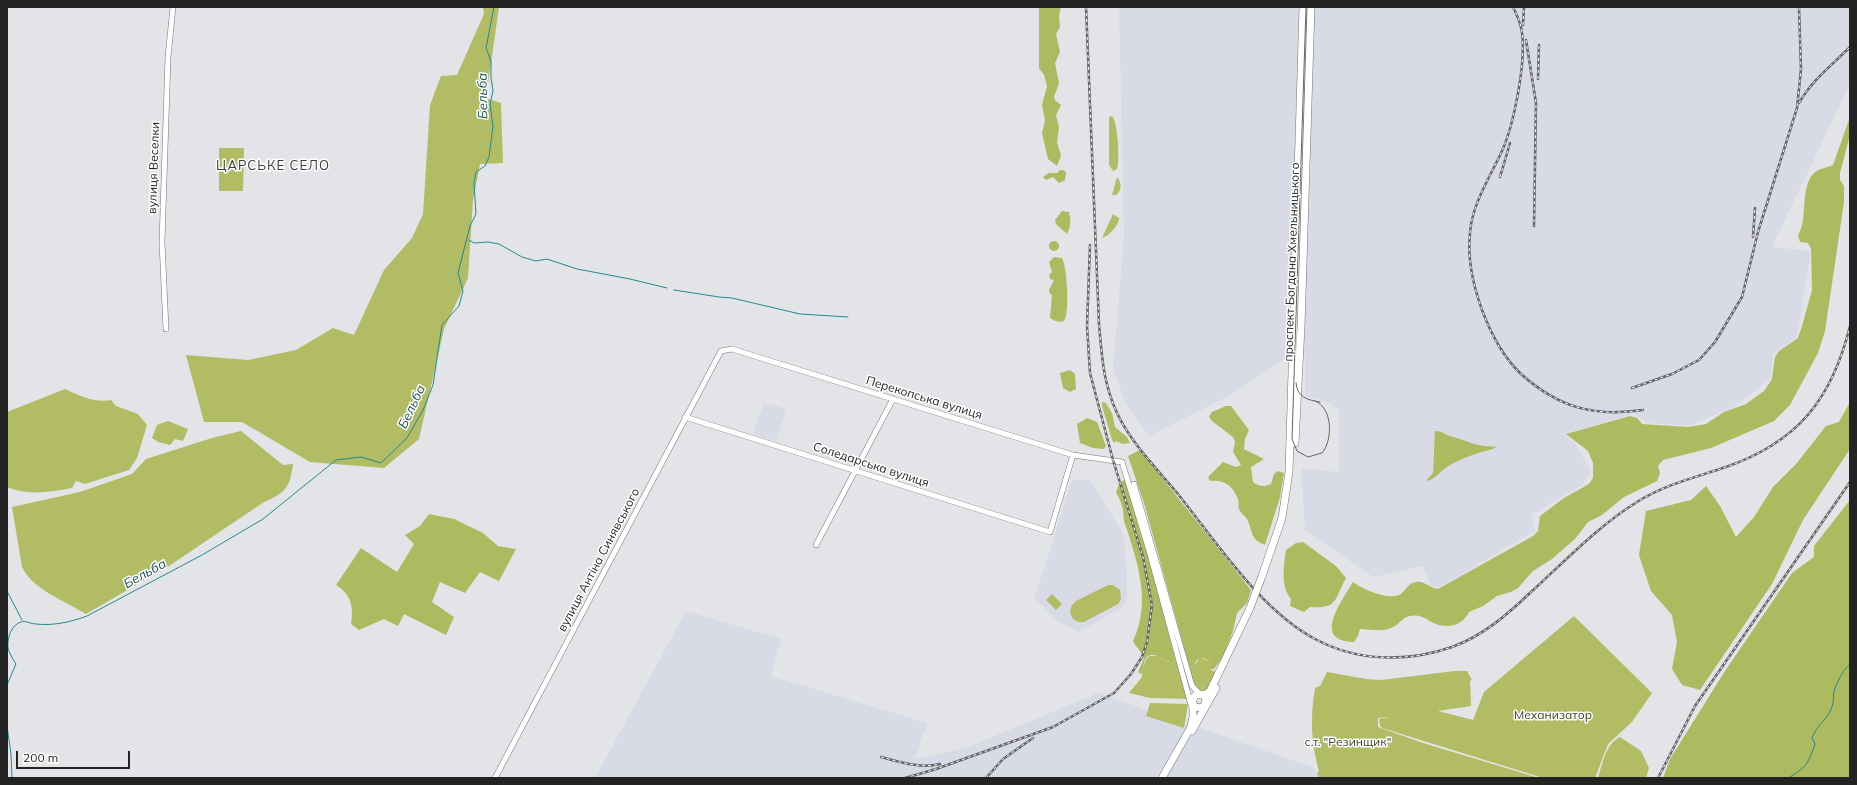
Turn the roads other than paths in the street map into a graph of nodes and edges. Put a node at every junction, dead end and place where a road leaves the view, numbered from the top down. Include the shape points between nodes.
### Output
1 (173, 7) edge
2 (1303, 7) edge
3 (1311, 7) edge
4 (166, 329) dead end
5 (721, 350) joint
6 (893, 399) junction
7 (685, 417) junction
8 (1073, 455) junction
9 (1122, 462) junction
10 (854, 471) junction
11 (1282, 515) junction
12 (816, 545) dead end
13 (1245, 621) junction
14 (1176, 646) junction
15 (1202, 694) junction
16 (1192, 702) junction
17 (1207, 703) junction
18 (1193, 713) junction
19 (1183, 744) junction
20 (495, 778) edge
21 (1162, 778) edge

1 - 4 street, вулиця Веселки via 168,57 162,242
2 - 11 main road, проспект Богдана Хмельницького via 1289,463 1287,493
3 - 11 main road, проспект Богдана Хмельницького via 1298,392 1289,494
5 - 6 street, Перекопська вулиця via 732,348
5 - 7 street, вулиця Антіна Синявського
6 - 8 street, Перекопська вулиця
6 - 10 street
7 - 10 street, Соледарська вулиця
7 - 20 street, вулиця Антіна Синявського
8 - 9 street, Перекопська вулиця
8 - 10 street, Соледарська вулиця via 1050,532
9 - 14 street
9 - 15 street via 1129,471 1140,502 1192,686
10 - 12 street
11 - 13 main road, проспект Богдана Хмельницького, bridge
13 - 15 main road, проспект Богдана Хмельницького via 1210,691
13 - 17 main road, проспект Богдана Хмельницького via 1243,632
14 - 16 street
14 - 18 street
15 - 16 main road, проспект Богдана Хмельницького via 1196,695
15 - 17 main road
16 - 17 main road via 1197,708
16 - 18 main road, проспект Богдана Хмельницького
17 - 19 main road, проспект Богдана Хмельницького
18 - 19 main road, проспект Богдана Хмельницького via 1192,723
19 - 21 main road, проспект Богдана Хмельницького

